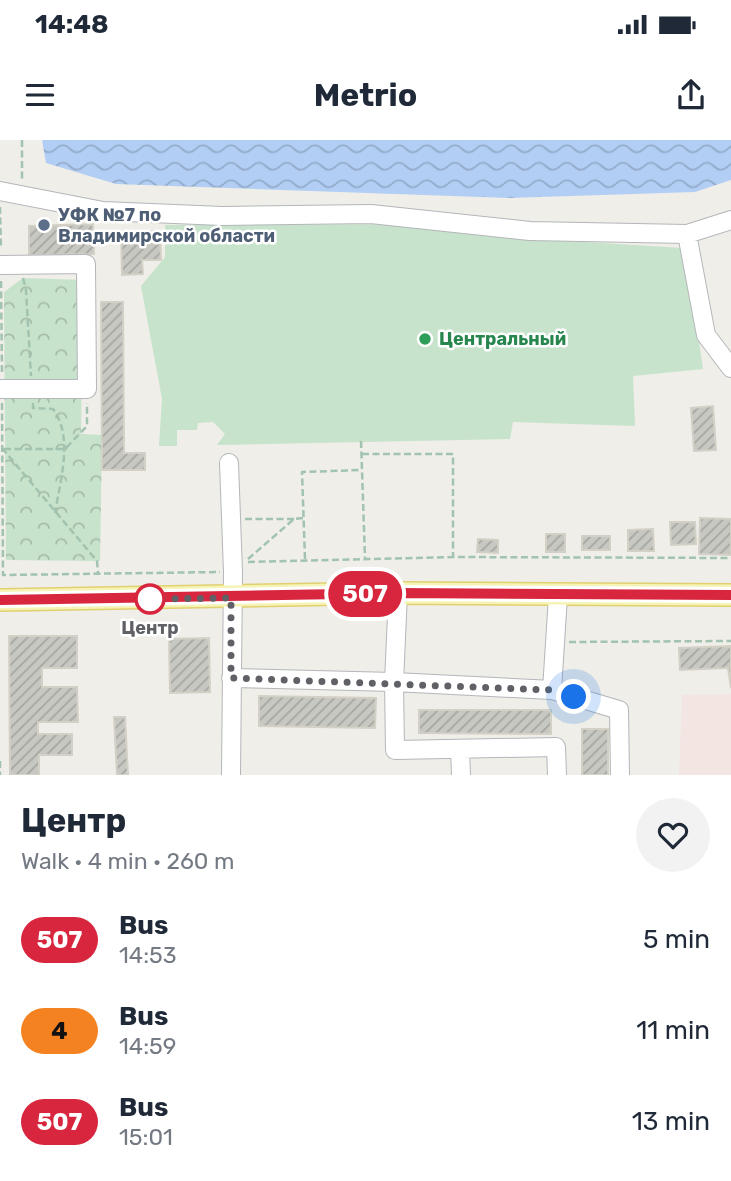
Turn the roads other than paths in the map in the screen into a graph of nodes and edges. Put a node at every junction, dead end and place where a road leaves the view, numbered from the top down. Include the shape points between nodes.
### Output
1 (0, 191) edge
2 (731, 220) edge
3 (687, 233) junction
4 (0, 265) edge
5 (731, 368) edge
6 (0, 389) edge
7 (229, 463) dead end
8 (398, 593) junction
9 (731, 595) edge
10 (558, 596) junction
11 (231, 598) junction
12 (0, 600) edge
13 (231, 678) junction
14 (394, 682) junction
15 (552, 690) junction
16 (460, 749) junction
17 (231, 775) edge
18 (461, 775) edge
19 (557, 775) edge
20 (620, 775) edge

1 - 3 street via 103,211 371,215 530,231
2 - 3 street
3 - 5 street via 706,335
4 - 6 street via 86,264 87,389 32,393
7 - 11 street
8 - 10 main road
8 - 11 main road
8 - 14 street
9 - 10 main road
10 - 15 street
11 - 12 main road
11 - 13 street
13 - 14 street
13 - 17 street
14 - 15 street
14 - 16 street via 395,750
15 - 20 street via 619,710
16 - 18 street
16 - 19 street via 556,747

